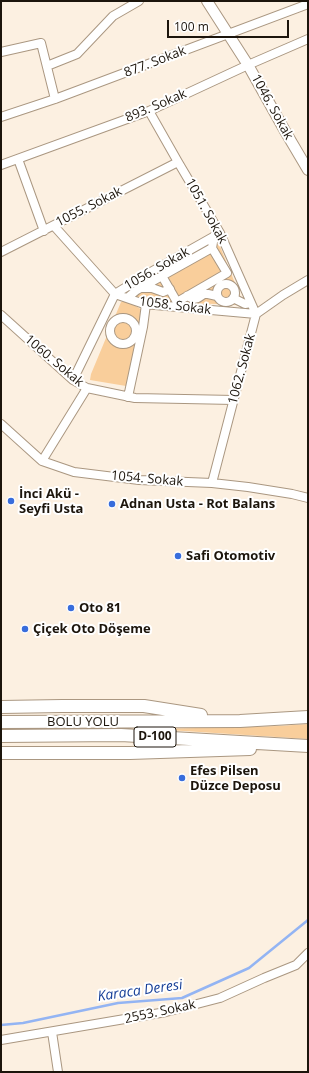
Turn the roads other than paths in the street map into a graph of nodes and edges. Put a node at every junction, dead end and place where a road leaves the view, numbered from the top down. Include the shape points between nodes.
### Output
1 (139, 1) edge
2 (206, 1) edge
3 (308, 4) edge
4 (228, 34) junction
5 (308, 39) edge
6 (1, 52) edge
7 (248, 65) junction
8 (47, 66) junction
9 (55, 99) junction
10 (149, 111) junction
11 (1, 117) edge
12 (18, 159) junction
13 (178, 162) junction
14 (1, 165) edge
15 (308, 170) edge
16 (54, 226) junction
17 (44, 231) junction
18 (217, 235) junction
19 (212, 248) junction
20 (2, 250) edge
21 (162, 276) junction
22 (308, 280) edge
23 (219, 282) junction
24 (141, 288) junction
25 (170, 289) junction
26 (115, 294) junction
27 (188, 296) junction
28 (217, 296) junction
29 (127, 298) junction
30 (233, 298) junction
31 (251, 303) junction
32 (146, 304) junction
33 (177, 304) junction
34 (256, 314) junction
35 (1, 315) edge
36 (101, 323) junction
37 (111, 327) junction
38 (139, 334) junction
39 (73, 380) junction
40 (87, 388) junction
41 (128, 397) junction
42 (234, 400) junction
43 (1, 424) edge
44 (42, 461) junction
45 (212, 484) junction
46 (308, 498) edge
47 (1, 707) edge
48 (308, 717) edge
49 (240, 721) junction
50 (1, 722) edge
51 (1, 736) edge
52 (292, 745) junction
53 (308, 746) edge
54 (1, 753) edge
55 (308, 953) edge
56 (52, 1032) junction
57 (1, 1040) edge
58 (58, 1072) edge

1 - 8 street via 113,16 77,54
2 - 4 main road, 1046. Sokak
3 - 4 street, 877. Sokak
4 - 7 main road, 1046. Sokak
4 - 9 street, 877. Sokak
5 - 7 street, 893. Sokak
6 - 8 street via 41,43
7 - 10 street, 893. Sokak
7 - 15 main road, 1046. Sokak
8 - 9 street
9 - 11 street, 877. Sokak
10 - 12 street, 893. Sokak
10 - 13 street, 1051. Sokak
12 - 14 street, 893. Sokak
12 - 17 street
13 - 16 street, 1055. Sokak
13 - 18 street, 1051. Sokak
16 - 17 street, 1055. Sokak
16 - 26 street, 1058. Sokak
17 - 20 street, 1055. Sokak
18 - 19 street
18 - 26 street, 1056. Sokak
18 - 31 street, 1051. Sokak
19 - 21 street
19 - 23 street via 227,273
21 - 24 street
21 - 25 street
22 - 34 street
23 - 27 street
23 - 28 street
23 - 30 street via 232,286 235,291
24 - 25 street via 164,292
24 - 29 street
25 - 33 street
26 - 29 street, 1058. Sokak
26 - 36 street, 1056. Sokak
27 - 28 street via 193,299 204,294
27 - 33 street
28 - 30 street via 224,302
29 - 32 street, 1058. Sokak
30 - 31 street via 245,304
31 - 34 street, 1051. Sokak
32 - 33 street, 1058. Sokak
32 - 38 street
33 - 34 street, 1058. Sokak
34 - 42 street, 1062. Sokak
35 - 39 street, 1060. Sokak
36 - 37 street
36 - 39 street, 1056. Sokak
37 - 38 street via 117,319 126,318
37 - 38 street via 110,334 118,344 128,344
38 - 41 street
39 - 40 street, 1060. Sokak
40 - 41 street, 1060. Sokak
40 - 44 street
41 - 42 street, 1060. Sokak
42 - 45 street, 1062. Sokak
43 - 44 street, 1054. Sokak
44 - 45 street, 1054. Sokak via 74,472 103,476
45 - 46 street, 1054. Sokak
47 - 49 highway via 144,706
48 - 49 highway, BOLU YOLU / D-100
49 - 50 highway, BOLU YOLU / D-100
51 - 52 highway, D-100 via 122,735
52 - 53 highway, D-100
52 - 54 highway via 239,750
55 - 56 street, 2553. Sokak via 296,966 220,998 166,1012
56 - 57 street, 2553. Sokak
56 - 58 street

